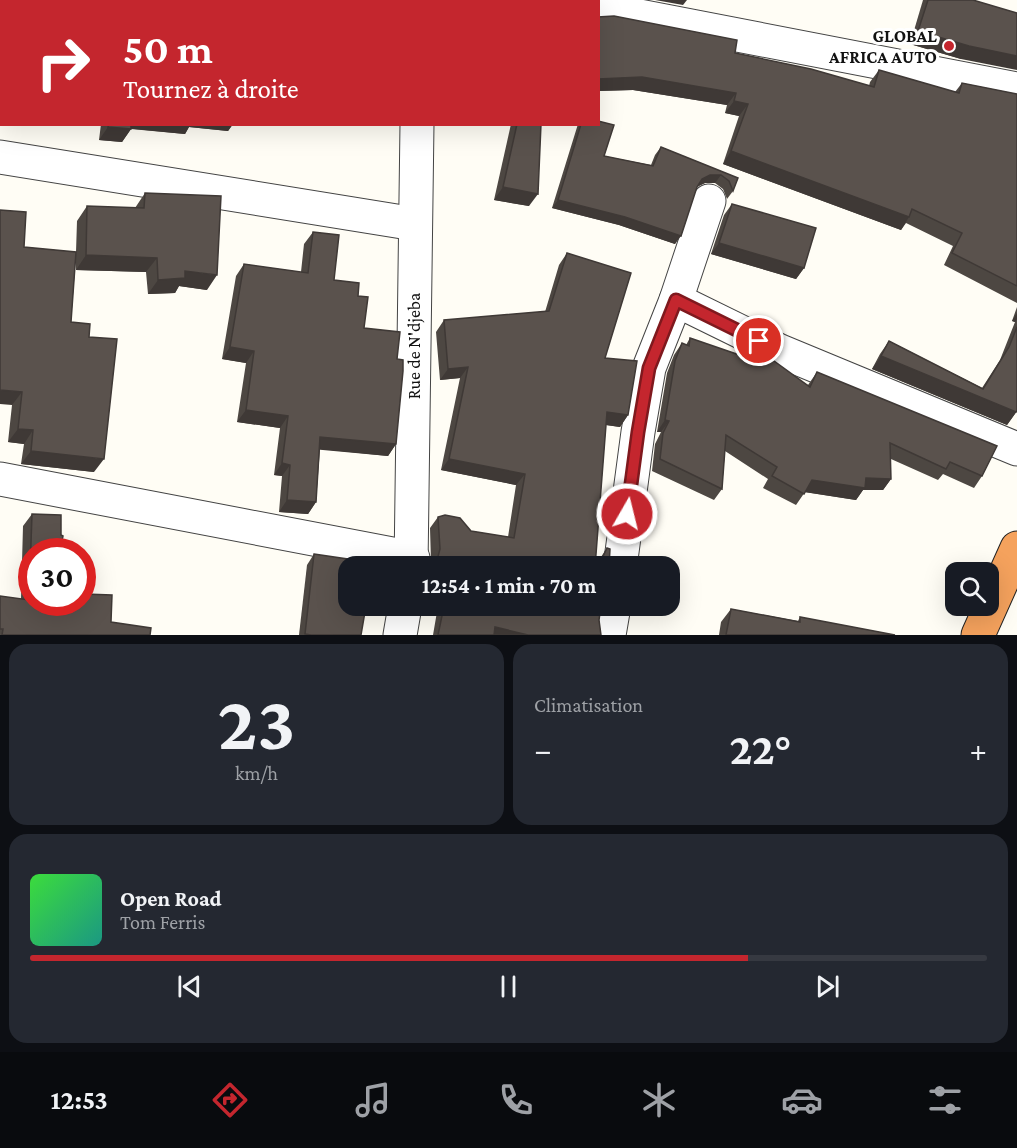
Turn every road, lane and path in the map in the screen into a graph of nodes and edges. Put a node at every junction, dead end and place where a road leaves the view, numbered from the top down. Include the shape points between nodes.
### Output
1 (600, 8) edge
2 (1017, 89) edge
3 (417, 126) edge
4 (0, 157) edge
5 (709, 201) dead end
6 (415, 224) junction
7 (676, 300) junction
8 (1017, 448) edge
9 (0, 479) edge
10 (1017, 548) edge
11 (378, 556) edge
12 (412, 556) edge
13 (621, 556) edge
14 (403, 616) edge
15 (612, 616) edge
16 (400, 635) edge
17 (609, 635) edge
18 (978, 635) edge

1 - 2 street
3 - 6 street, Rue de N'djeba
4 - 6 street
5 - 7 street
6 - 12 street, Rue de N'djeba
7 - 8 street via 780,351
7 - 13 street via 649,368
9 - 11 street
10 - 18 highway
14 - 16 street
15 - 17 street

